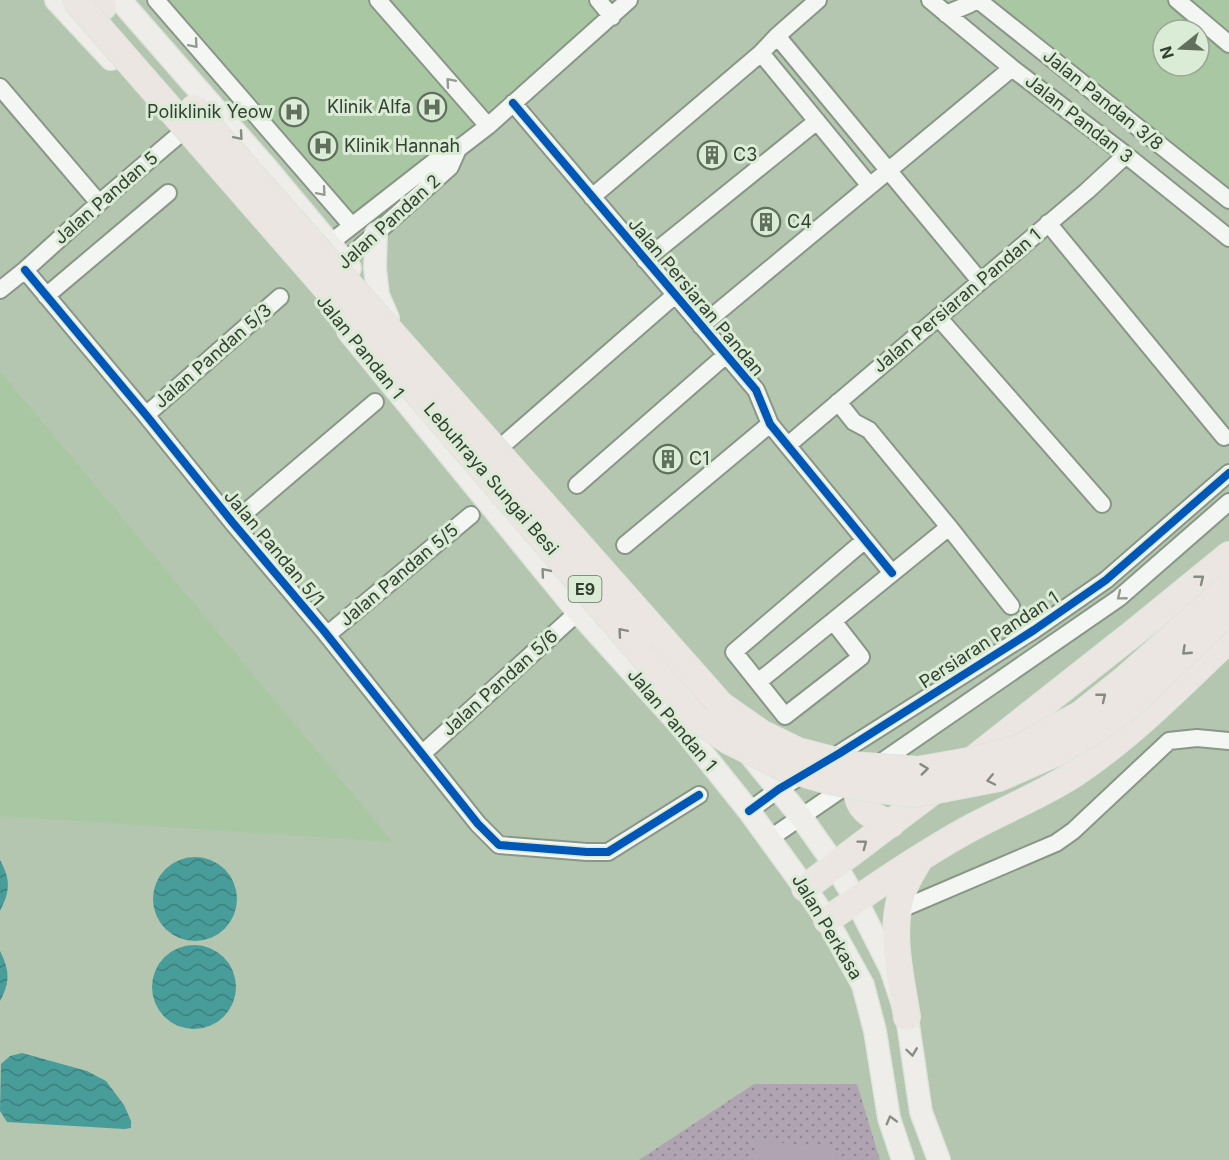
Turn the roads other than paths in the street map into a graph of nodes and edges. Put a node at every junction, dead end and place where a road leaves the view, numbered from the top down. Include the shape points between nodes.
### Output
1 (56, 0) edge
2 (75, 0) edge
3 (97, 0) edge
4 (120, 0) edge
5 (156, 0) edge
6 (378, 0) edge
7 (598, 0) edge
8 (629, 0) edge
9 (818, 0) edge
10 (930, 0) edge
11 (976, 0) edge
12 (1177, 0) edge
13 (949, 7) edge
14 (612, 16) junction
15 (777, 36) junction
16 (1229, 44) edge
17 (761, 53) junction
18 (1012, 68) junction
19 (0, 87) edge
20 (513, 103) junction
21 (213, 106) junction
22 (817, 121) junction
23 (488, 126) junction
24 (179, 134) junction
25 (458, 149) junction
26 (1126, 155) junction
27 (890, 170) junction
28 (870, 186) junction
29 (168, 192) dead end
30 (592, 196) junction
31 (1229, 200) edge
32 (99, 203) junction
33 (1048, 224) junction
34 (352, 226) junction
35 (376, 234) junction
36 (1229, 238) edge
37 (330, 243) junction
38 (645, 260) junction
39 (345, 261) junction
40 (297, 269) junction
41 (25, 270) junction
42 (980, 281) junction
43 (314, 289) junction
44 (0, 290) edge
45 (675, 295) junction
46 (46, 296) junction
47 (280, 297) dead end
48 (938, 317) junction
49 (388, 318) junction
50 (701, 326) junction
51 (726, 355) junction
52 (375, 402) dead end
53 (838, 402) junction
54 (146, 415) junction
55 (770, 424) junction
56 (1224, 437) dead end
57 (788, 445) junction
58 (496, 451) junction
59 (1229, 473) edge
60 (577, 485) dead end
61 (1229, 502) edge
62 (1102, 504) dead end
63 (471, 515) dead end
64 (233, 523) junction
65 (949, 527) junction
66 (865, 540) junction
67 (625, 545) dead end
68 (1229, 555) edge
69 (892, 573) junction
70 (1229, 586) edge
71 (1011, 606) dead end
72 (1229, 611) edge
73 (578, 612) junction
74 (833, 621) junction
75 (327, 636) junction
76 (1229, 639) edge
77 (759, 682) junction
78 (1022, 721) junction
79 (721, 724) junction
80 (1229, 741) edge
81 (840, 753) junction
82 (422, 754) junction
83 (1074, 774) junction
84 (859, 777) junction
85 (779, 789) junction
86 (699, 795) dead end
87 (749, 811) junction
88 (801, 817) junction
89 (891, 824) junction
90 (769, 839) junction
91 (920, 857) junction
92 (835, 866) junction
93 (806, 888) junction
94 (856, 900) junction
95 (899, 910) junction
96 (827, 920) junction
97 (907, 1017) junction
98 (903, 1160) edge
99 (939, 1160) edge

1 - 24 main road, Jalan Pandan 1
72 -> 2 highway, Lebuhraya Sungai Besi / E9, bridge via 1131,705 1058,752 999,778 916,794 864,788 784,768 729,741 696,718
3 -> 70 highway, Lebuhraya Sungai Besi / E9, bridge via 721,705 761,733 798,751 852,765 918,770 969,762 1018,748 1081,714
4 - 21 main road, Jalan Pandan 1
5 -> 34 street
23 -> 6 street
7 - 14 street
8 - 14 street, Jalan Pandan 2
9 - 15 street
10 - 13 street, Jalan Pandan 3
11 - 13 street
11 - 31 street, Jalan Pandan 3/8
12 - 16 street
13 - 18 street, Jalan Pandan 3
14 - 20 street, Jalan Pandan 2
15 - 17 street
15 - 27 street
17 - 22 street
17 - 30 street
18 - 26 street, Jalan Pandan 3
18 - 27 street
19 - 32 street
20 - 23 street, Jalan Pandan 2
20 - 30 street, Jalan Persiaran Pandan
21 - 24 street, Jalan Pandan 5
21 -> 37 main road, Jalan Pandan 1
22 - 28 street
22 - 38 street
23 - 25 street, Jalan Pandan 2
24 - 32 street, Jalan Pandan 5
24 - 40 main road, Jalan Pandan 1
25 - 34 street, Jalan Pandan 2 via 444,154
25 - 35 street, Jalan Pandan 2 via 450,167
26 - 33 street, Jalan Persiaran Pandan 1
26 - 36 street, Jalan Pandan 3
27 - 28 street
27 - 42 street
28 - 50 street
29 - 46 street
30 - 38 street, Jalan Persiaran Pandan
32 - 41 street, Jalan Pandan 5
33 - 42 street, Jalan Persiaran Pandan 1
33 - 56 street
34 - 37 street, Jalan Pandan 2
35 - 39 street, Jalan Pandan 2
35 - 49 main road via 378,295
37 - 39 main road, Jalan Pandan 1
37 - 40 street, Jalan Pandan 2
38 - 45 street, Jalan Persiaran Pandan
39 - 43 street, Jalan Pandan 2
39 - 49 main road, Jalan Pandan 1
40 - 43 main road, Jalan Pandan 1
41 - 44 street, Jalan Pandan 5
41 - 46 street, Jalan Pandan 5/1
42 - 48 street, Jalan Persiaran Pandan 1
73 -> 43 main road, Jalan Pandan 1
45 - 50 street, Jalan Persiaran Pandan
45 - 58 street
46 - 54 street, Jalan Pandan 5/1
47 - 54 street, Jalan Pandan 5/3
48 - 53 street, Jalan Persiaran Pandan 1
48 - 62 street
49 - 58 main road, Jalan Pandan 1
50 - 51 street, Jalan Persiaran Pandan
51 - 55 street, Jalan Persiaran Pandan via 756,390
51 - 60 street
52 - 64 street
53 - 57 street, Jalan Persiaran Pandan 1
53 - 65 street via 854,422 869,430
54 - 64 street, Jalan Pandan 5/1
55 - 57 street, Jalan Persiaran Pandan
55 - 67 street
57 - 66 street, Jalan Persiaran Pandan
58 - 79 main road, Jalan Pandan 1
59 - 81 street, Persiaran Pandan 1 via 1106,580
61 -> 84 street, Persiaran Pandan 1 via 1119,598
63 - 75 street, Jalan Pandan 5/5
64 - 75 street, Jalan Pandan 5/1
65 - 69 street
65 - 71 street
66 - 69 street, Jalan Persiaran Pandan
66 - 77 street via 734,652
78 -> 68 highway
69 - 74 street
73 - 82 street, Jalan Pandan 5/6
73 - 87 main road, Jalan Pandan 1 via 681,726
74 - 77 street
74 - 77 street via 861,657 785,716
75 - 82 street, Jalan Pandan 5/1
76 - 83 highway via 1139,722
78 - 83 highway via 1016,738 1017,760 1031,775 1043,779
78 - 89 highway
79 - 81 main road via 783,757 804,760
79 - 85 main road, Jalan Pandan 1
80 - 95 street via 1169,741 1056,843
81 - 85 street, Persiaran Pandan 1
82 - 86 street, Jalan Pandan 5/1 via 477,824 499,845 608,852
83 - 91 highway
84 - 88 street, Persiaran Pandan 1
84 - 89 highway via 858,798 865,810
85 - 87 street, Persiaran Pandan 1
85 - 88 main road, Jalan Pandan 1
87 - 90 main road, Jalan Perkasa
88 - 90 street, Persiaran Pandan 1
88 - 92 main road, Jalan Perkasa
92 -> 89 highway
90 - 93 main road, Jalan Perkasa
91 - 94 highway
91 - 95 highway via 902,892
92 - 93 highway
92 - 94 main road, Jalan Perkasa
93 - 96 main road, Jalan Perkasa
94 - 96 highway
94 - 97 main road, Jalan Perkasa via 891,969
95 - 97 highway via 896,942
98 -> 96 main road, Jalan Perkasa via 889,1118 863,985
97 -> 99 main road, Jalan Perkasa via 921,1112

